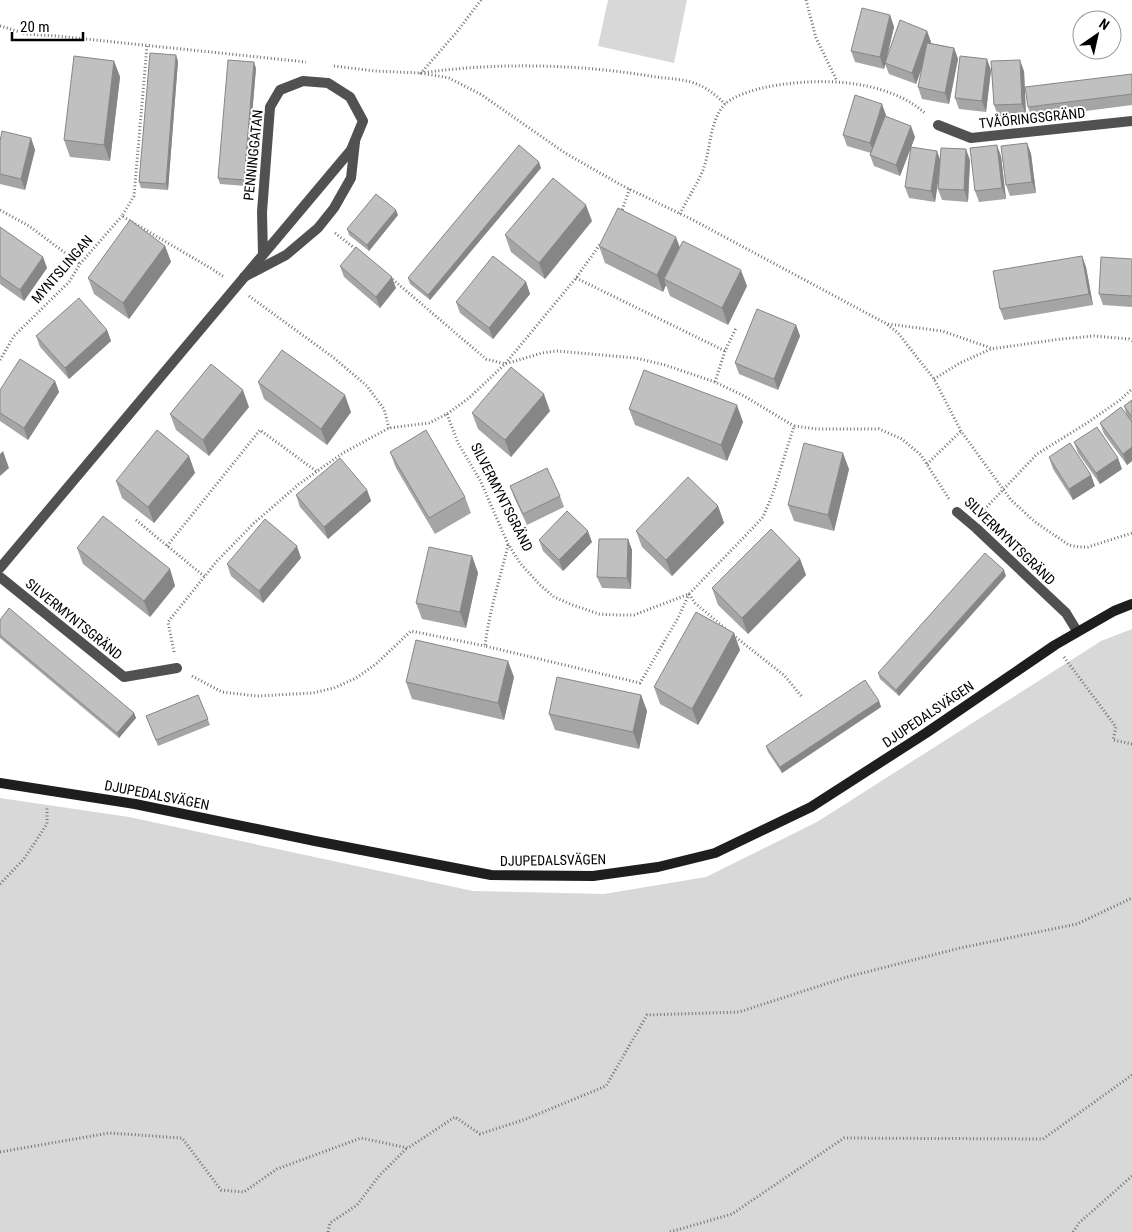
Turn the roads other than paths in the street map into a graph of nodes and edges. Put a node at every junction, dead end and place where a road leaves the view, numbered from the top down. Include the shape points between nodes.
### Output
1 (1132, 121) edge
2 (938, 125) road end
3 (356, 138) junction
4 (263, 255) junction
5 (243, 278) junction
6 (957, 512) road end
7 (0, 568) edge
8 (0, 577) edge
9 (1132, 604) edge
10 (1077, 631) junction
11 (177, 668) road end
12 (0, 783) edge

1 - 2 street, TVÅÖRINGSGRÄND via 971,138
3 - 4 street, PENNINGGATAN via 351,150
3 - 4 street, PENNINGGATAN via 363,121 350,98 328,83 303,82 280,90 270,107 262,212
3 - 5 street via 351,178 334,208 286,255
4 - 5 street, PENNINGGATAN
5 - 7 street, PENNINGGATAN
6 - 10 street, SILVERMYNTSGRÄND via 1066,614
8 - 11 street, SILVERMYNTSGRÄND via 124,677
9 - 10 street, DJUPEDALSVÄGEN
10 - 12 street, DJUPEDALSVÄGEN via 811,807 715,852 658,867 593,876 491,875 135,804

